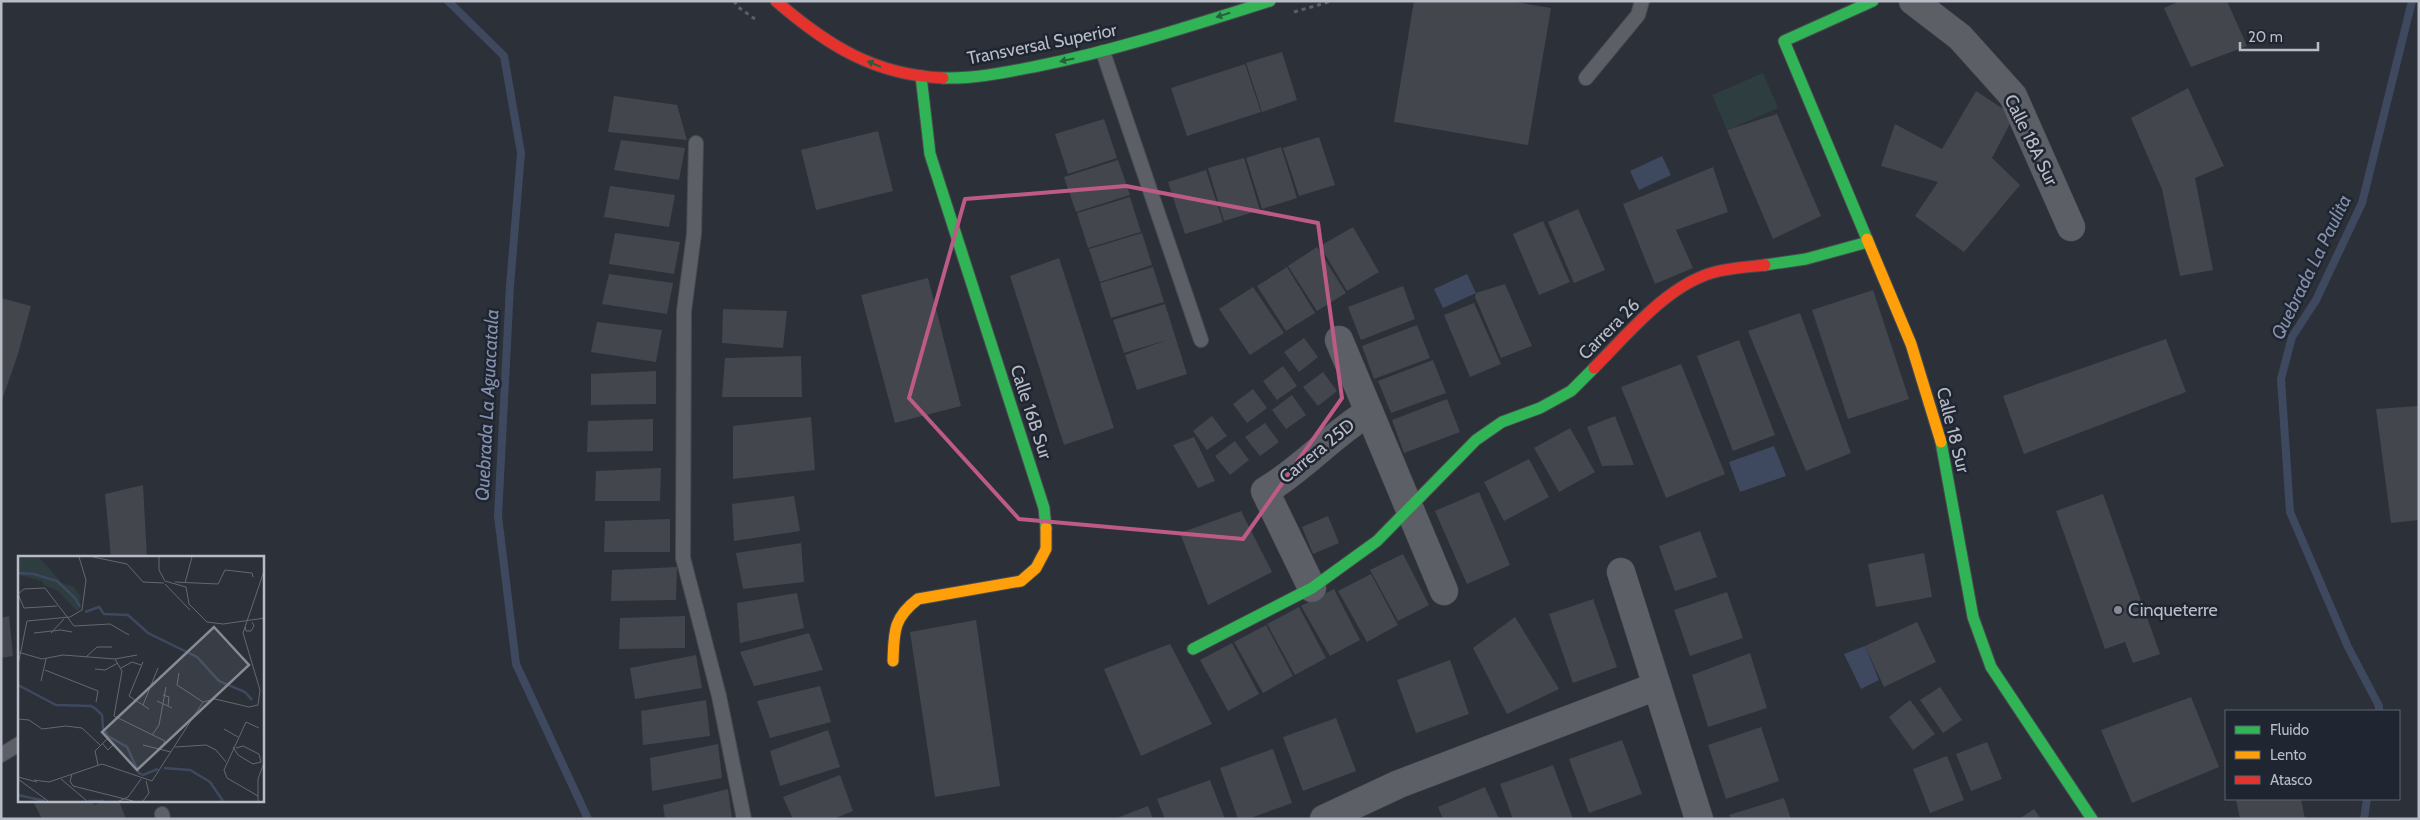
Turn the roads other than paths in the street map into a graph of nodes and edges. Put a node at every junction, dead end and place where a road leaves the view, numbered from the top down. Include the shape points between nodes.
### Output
1 (776, 1) edge
2 (1270, 1) edge
3 (1642, 1) edge
4 (1873, 1) edge
5 (1913, 1) edge
6 (1103, 52) junction
7 (921, 76) junction
8 (1586, 78) dead end
9 (696, 143) dead end
10 (2071, 227) dead end
11 (1868, 242) junction
12 (1201, 340) dead end
13 (1339, 340) dead end
14 (1369, 412) junction
15 (1409, 509) junction
16 (1621, 572) dead end
17 (1312, 588) junction
18 (1444, 591) dead end
19 (1192, 649) dead end
20 (893, 661) dead end
21 (1658, 686) junction
22 (18, 745) edge
23 (1, 755) edge
24 (744, 819) edge
25 (1324, 819) edge
26 (1699, 819) edge
27 (2092, 819) edge

7 -> 1 street, Transversal Superior via 885,69 847,53 800,22
2 -> 6 street, Transversal Superior
3 - 8 lane via 1638,15
4 - 11 street, Calle 18 Sur via 1784,41
5 - 10 street, Calle 18A Sur via 1960,37 2013,96
6 -> 7 street, Transversal Superior via 984,77
6 - 12 lane
7 - 20 street, Calle 16B Sur via 930,154 1044,508 1046,549 1036,568 1021,581 918,599 904,608 896,623
9 - 24 lane via 694,234 684,311 684,558 719,696
11 - 15 street, Carrera 26 via 1806,259 1714,272 1688,283 1653,310 1571,391 1540,408 1502,422 1476,440
11 - 27 street, Calle 18 Sur via 1911,344 1939,429 1973,617 1991,667
13 - 14 street
14 - 15 street
14 - 17 street, Carrera 25D via 1343,427 1290,476 1265,491
15 - 17 street, Carrera 26 via 1377,541
15 - 18 street
16 - 21 street
17 - 19 street, Carrera 26
21 - 25 street via 1399,784
21 - 26 street
22 - 23 lane

